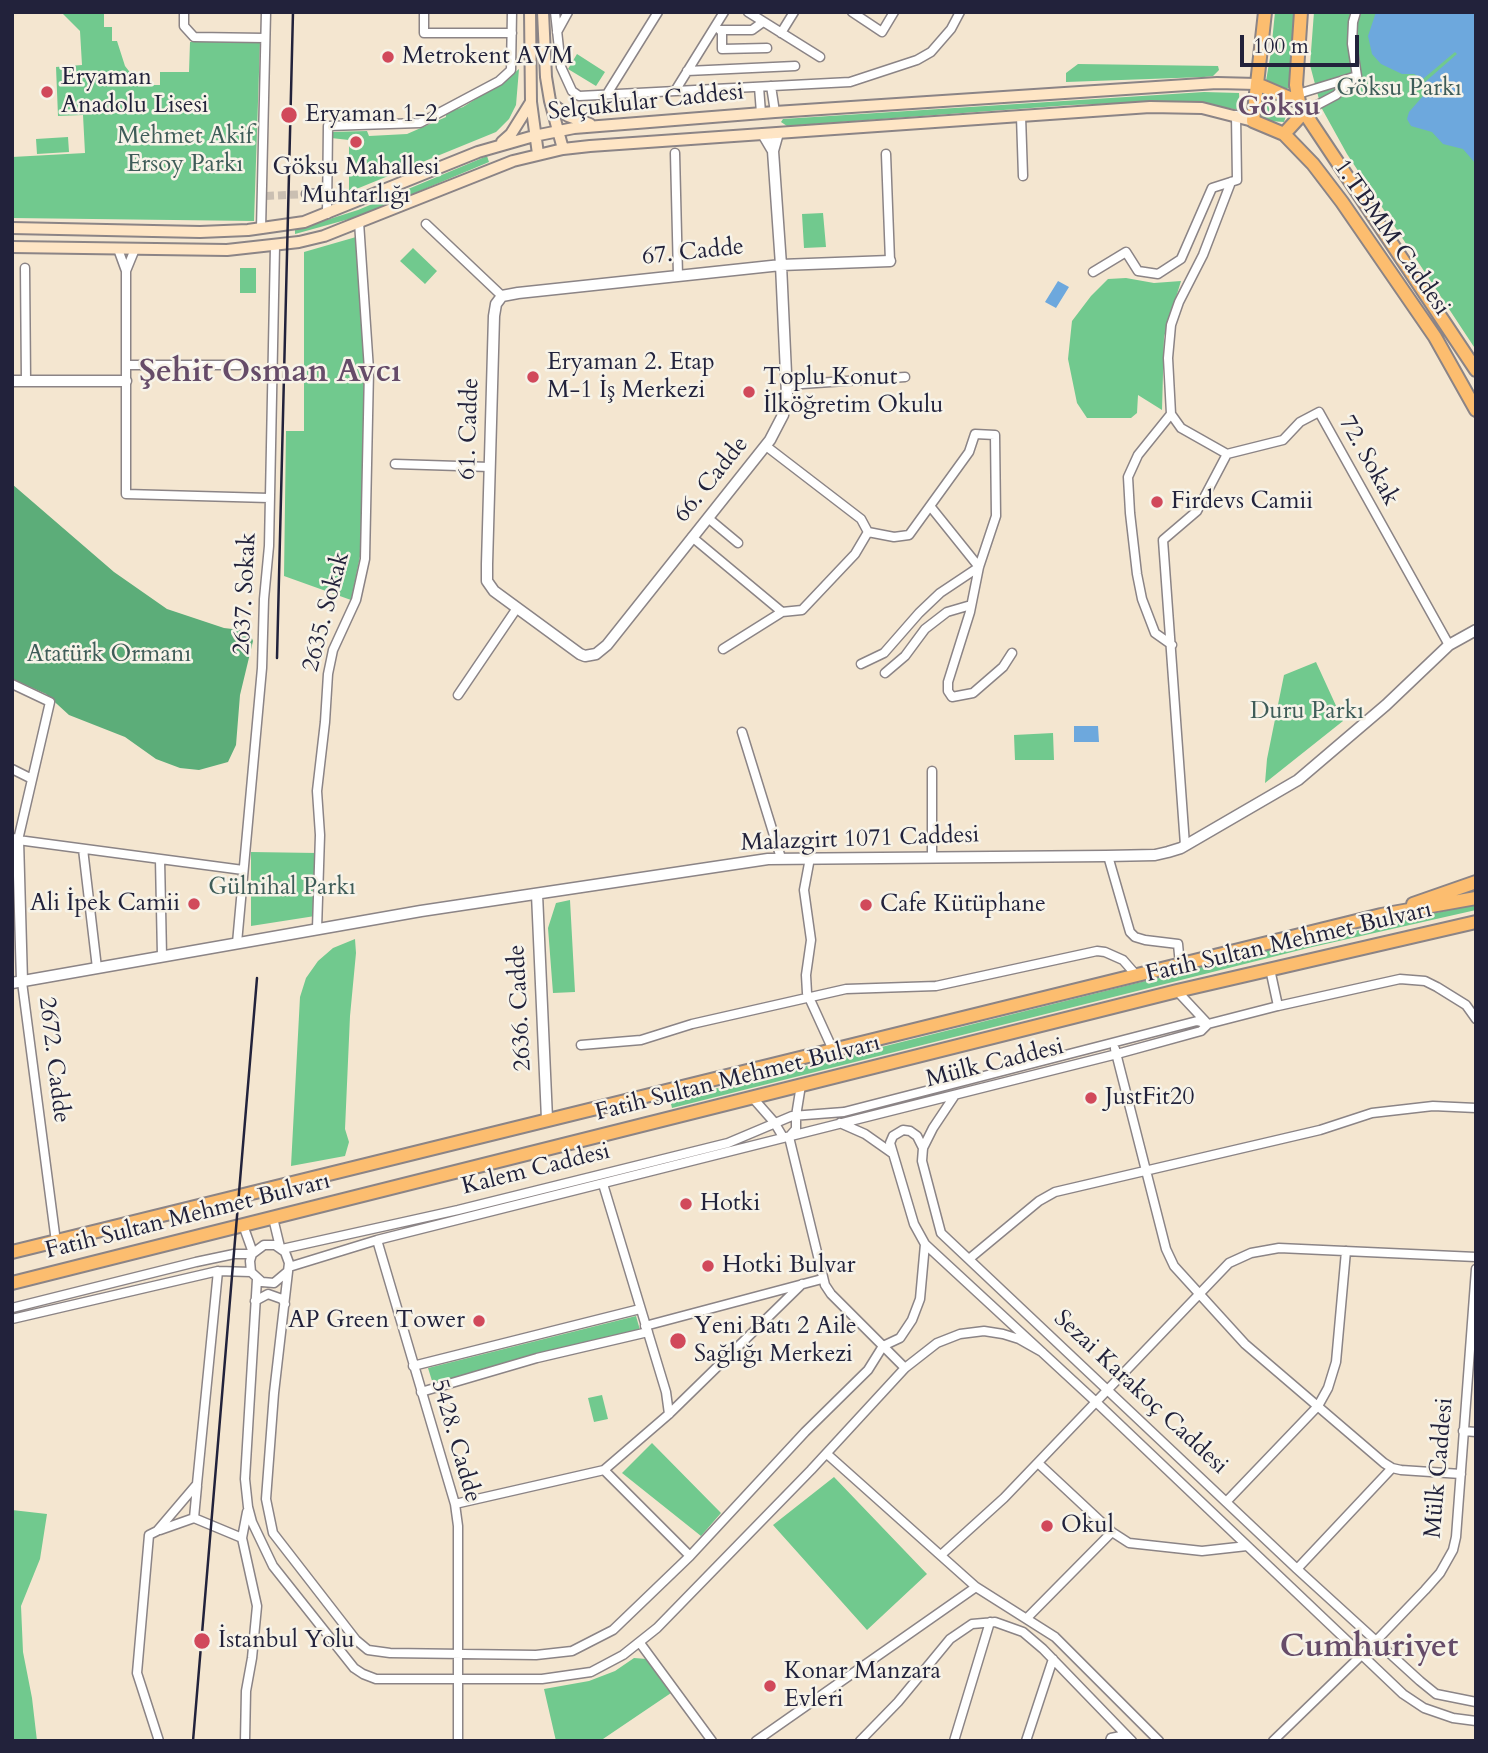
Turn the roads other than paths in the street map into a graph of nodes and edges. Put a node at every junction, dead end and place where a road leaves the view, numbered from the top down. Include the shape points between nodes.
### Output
1 (184, 12) edge
2 (266, 12) edge
3 (425, 12) edge
4 (512, 12) edge
5 (530, 12) edge
6 (543, 12) edge
7 (555, 12) edge
8 (568, 12) edge
9 (658, 12) edge
10 (724, 12) edge
11 (748, 12) edge
12 (794, 12) edge
13 (852, 12) edge
14 (894, 12) edge
15 (960, 12) edge
16 (1265, 12) edge
17 (1301, 12) edge
18 (1356, 12) edge
19 (763, 22) junction
20 (718, 29) junction
21 (557, 32) junction
22 (512, 33) junction
23 (781, 33) junction
24 (265, 38) junction
25 (767, 48) dead end
26 (820, 57) dead end
27 (794, 66) dead end
28 (687, 71) junction
29 (1357, 76) junction
30 (1257, 84) junction
31 (771, 86) junction
32 (759, 87) junction
33 (676, 91) junction
34 (607, 94) junction
35 (531, 102) junction
36 (1300, 102) junction
37 (551, 103) junction
38 (775, 112) junction
39 (761, 113) junction
40 (1236, 115) junction
41 (1021, 116) junction
42 (1253, 121) junction
43 (596, 126) junction
44 (559, 130) junction
45 (778, 133) junction
46 (763, 134) junction
47 (1283, 134) junction
48 (534, 136) junction
49 (499, 145) junction
50 (563, 149) junction
51 (773, 151) junction
52 (676, 153) dead end
53 (538, 154) junction
54 (886, 154) dead end
55 (1023, 176) dead end
56 (1231, 182) junction
57 (327, 193) junction
58 (306, 194) tunnel mouth
59 (327, 214) junction
60 (359, 222) junction
61 (426, 224) dead end
62 (12, 228) edge
63 (261, 229) junction
64 (118, 230) junction
65 (135, 230) junction
66 (275, 246) junction
67 (12, 247) edge
68 (118, 249) junction
69 (135, 249) junction
70 (890, 261) joint
71 (782, 265) junction
72 (26, 268) dead end
73 (126, 271) junction
74 (1093, 272) dead end
75 (678, 276) junction
76 (502, 296) junction
77 (126, 365) junction
78 (239, 365) dead end
79 (1476, 370) edge
80 (905, 377) dead end
81 (12, 381) edge
82 (26, 381) junction
83 (126, 381) junction
84 (787, 385) junction
85 (1476, 410) edge
86 (1171, 414) junction
87 (766, 446) junction
88 (1227, 454) junction
89 (395, 464) dead end
90 (490, 467) junction
91 (269, 498) junction
92 (930, 506) junction
93 (708, 519) junction
94 (867, 532) junction
95 (692, 537) junction
96 (738, 543) dead end
97 (487, 564) joint
98 (979, 567) junction
99 (971, 605) junction
100 (517, 608) junction
101 (782, 612) junction
102 (1476, 630) edge
103 (1172, 645) junction
104 (1450, 645) junction
105 (723, 649) dead end
106 (1012, 653) dead end
107 (861, 664) dead end
108 (885, 673) dead end
109 (12, 684) edge
110 (458, 695) dead end
111 (743, 732) dead end
112 (12, 769) edge
113 (932, 771) dead end
114 (32, 779) junction
115 (15, 840) edge
116 (1185, 845) junction
117 (83, 849) junction
118 (1108, 856) junction
119 (932, 857) junction
120 (781, 858) junction
121 (810, 858) junction
122 (160, 859) junction
123 (243, 870) junction
124 (1476, 882) edge
125 (537, 894) junction
126 (1476, 898) edge
127 (1381, 915) junction
128 (1476, 922) edge
129 (317, 929) junction
130 (237, 943) junction
131 (162, 956) junction
132 (1180, 965) junction
133 (97, 968) junction
134 (1270, 969) junction
135 (1137, 976) junction
136 (17, 982) edge
137 (1177, 991) junction
138 (809, 998) junction
139 (1278, 1006) junction
140 (1476, 1019) edge
141 (1208, 1024) junction
142 (1114, 1043) junction
143 (581, 1045) dead end
144 (832, 1050) junction
145 (1116, 1054) junction
146 (801, 1085) junction
147 (955, 1095) junction
148 (752, 1097) junction
149 (1476, 1108) edge
150 (796, 1116) junction
151 (547, 1119) junction
152 (774, 1122) junction
153 (840, 1123) junction
154 (789, 1137) junction
155 (923, 1148) junction
156 (892, 1153) junction
157 (1146, 1172) junction
158 (603, 1184) junction
159 (274, 1217) junction
160 (243, 1225) junction
161 (377, 1240) junction
162 (56, 1242) junction
163 (925, 1244) junction
164 (281, 1248) junction
165 (1346, 1251) junction
166 (12, 1252) edge
167 (253, 1254) junction
168 (1476, 1257) edge
169 (969, 1259) junction
170 (1476, 1269) edge
171 (288, 1270) junction
172 (218, 1271) junction
173 (254, 1275) junction
174 (822, 1279) junction
175 (12, 1283) edge
176 (802, 1284) junction
177 (1199, 1295) junction
178 (256, 1301) junction
179 (285, 1304) junction
180 (12, 1308) edge
181 (640, 1309) junction
182 (12, 1319) edge
183 (646, 1329) junction
184 (883, 1346) junction
185 (1042, 1352) junction
186 (413, 1366) junction
187 (905, 1368) junction
188 (1107, 1391) junction
189 (421, 1392) junction
190 (1096, 1402) junction
191 (1318, 1406) junction
192 (669, 1414) junction
193 (1464, 1431) junction
194 (1476, 1432) edge
195 (827, 1454) junction
196 (1038, 1463) junction
197 (1392, 1468) junction
198 (604, 1470) junction
199 (1461, 1474) junction
200 (197, 1484) junction
201 (1227, 1501) junction
202 (455, 1504) junction
203 (248, 1507) junction
204 (194, 1518) junction
205 (158, 1531) junction
206 (1112, 1532) junction
207 (242, 1538) junction
208 (1247, 1546) junction
209 (941, 1555) junction
210 (690, 1556) junction
211 (1297, 1569) junction
212 (975, 1587) junction
213 (1027, 1618) junction
214 (990, 1622) junction
215 (1375, 1642) junction
216 (640, 1643) junction
217 (458, 1653) junction
218 (1362, 1655) junction
219 (1053, 1659) junction
220 (458, 1680) junction
221 (1476, 1702) edge
222 (1476, 1721) edge
223 (1129, 1738) edge
224 (159, 1741) edge
225 (245, 1741) edge
226 (458, 1741) edge
227 (712, 1741) edge
228 (756, 1741) edge
229 (860, 1741) edge
230 (954, 1741) edge
231 (1026, 1741) edge
232 (1110, 1741) edge
233 (1159, 1741) edge
234 (1273, 1741) edge

1 - 24 street via 184,26 194,37
2 - 24 street
3 - 22 street via 424,33
4 - 22 street
5 - 35 main road
6 - 37 main road
7 - 21 street
8 - 21 street
9 - 34 street
10 - 20 street
11 - 19 street
12 - 23 street
13 - 14 street via 882,32
15 - 31 street via 931,52 917,60 850,82
16 - 30 main road
17 - 36 main road
18 - 29 street via 1352,33
19 - 20 street via 752,30
19 - 23 street
20 - 25 street via 722,49
20 - 28 street
21 - 34 street via 561,68 572,91 579,96
22 - 57 street via 511,70 499,81 419,123 328,126
23 - 26 street
24 - 63 street
27 - 28 street
28 - 33 street
29 - 36 street
29 - 36 street via 1336,95
30 - 36 main road
30 - 38 main road, Selçuklular Caddesi
30 - 42 main road
31 - 32 street
31 - 38 street
32 - 33 street
32 - 39 street
33 - 34 street
35 - 48 main road
35 - 49 main road
36 - 47 main road
36 - 79 main road, 1.TBMM Caddesi
37 - 43 main road via 568,116
37 - 44 main road
38 - 39 main road, Selçuklular Caddesi
38 - 45 main road
39 - 43 main road, Selçuklular Caddesi
39 - 46 main road
40 - 41 main road, Selçuklular Caddesi via 1170,107
40 - 42 main road, Selçuklular Caddesi
40 - 56 street via 1237,180
41 - 45 main road, Selçuklular Caddesi
41 - 55 street
42 - 47 main road
43 - 44 main road, Selçuklular Caddesi
44 - 48 main road, Selçuklular Caddesi
44 - 50 main road
45 - 46 main road, Selçuklular Caddesi
45 - 51 street, 66. Cadde
46 - 50 main road, Selçuklular Caddesi
46 - 51 street, 66. Cadde
47 - 85 main road, 1.TBMM Caddesi via 1342,202 1435,337
48 - 49 main road, Selçuklular Caddesi
48 - 53 main road
49 - 59 main road, Selçuklular Caddesi
50 - 53 main road, Selçuklular Caddesi
51 - 71 street, 66. Cadde
52 - 75 street
53 - 60 main road, Selçuklular Caddesi
54 - 70 street
56 - 74 street via 1212,188 1181,259 1157,274 1138,271 1126,252
56 - 86 street via 1171,325
57 - 58 street
57 - 59 street
59 - 63 main road, Selçuklular Caddesi
60 - 66 main road, Selçuklular Caddesi via 324,236
60 - 129 street, 2635. Sokak via 369,367 365,559 356,600 333,650 328,674 317,791
61 - 76 street
62 - 64 main road, Selçuklular Caddesi
63 - 65 main road, Selçuklular Caddesi
64 - 65 main road, Selçuklular Caddesi
64 - 68 main road
65 - 69 main road
66 - 69 main road, Selçuklular Caddesi
66 - 91 street, 2637. Sokak
67 - 68 main road, Selçuklular Caddesi
68 - 69 main road, Selçuklular Caddesi
68 - 73 street
69 - 73 street
70 - 71 street, 67. Cadde
71 - 75 street, 67. Cadde
71 - 84 street, 66. Cadde
72 - 82 street
73 - 77 street
75 - 76 street, 67. Cadde
76 - 90 street, 61. Cadde via 494,313
77 - 78 street
77 - 83 street
80 - 84 street
81 - 82 street
82 - 83 street
83 - 91 street via 127,494
84 - 87 street, 66. Cadde via 785,411
86 - 88 street via 1181,428
86 - 103 street via 1138,455 1128,477 1142,599 1155,633
87 - 93 street, 66. Cadde
87 - 94 street via 861,519
88 - 103 street via 1197,510 1163,540
88 - 104 street, 72. Sokak via 1283,440 1300,422 1319,412
89 - 90 street
90 - 97 street, 61. Cadde
91 - 123 street, 2637. Sokak via 261,668
92 - 94 street via 909,535 887,537
92 - 98 street
92 - 98 street via 969,452 975,435 995,435 996,516
93 - 95 street, 66. Cadde
93 - 96 street
94 - 101 street via 855,554 802,610
95 - 100 street, 66. Cadde via 596,654 580,654
95 - 101 street
97 - 100 street, 66. Cadde via 490,586
98 - 99 street
98 - 107 street via 940,593 884,653
99 - 106 street via 948,682 952,697 973,693
99 - 108 street via 947,612 925,629
100 - 110 street
101 - 105 street
102 - 104 street, Malazgirt 1071 Caddesi
103 - 116 street
104 - 116 street, Malazgirt 1071 Caddesi via 1298,780
109 - 114 street via 50,702
111 - 120 street
112 - 114 street
113 - 119 street
114 - 115 street
115 - 117 street
115 - 136 street, 2672. Cadde
116 - 118 street, Malazgirt 1071 Caddesi via 1154,855
117 - 122 street
117 - 133 street
118 - 119 street, Malazgirt 1071 Caddesi
118 - 132 street via 1130,933 1178,944
119 - 121 street, Malazgirt 1071 Caddesi
120 - 121 street, Malazgirt 1071 Caddesi
120 - 125 street, Malazgirt 1071 Caddesi
121 - 138 street via 804,890 811,940 806,975
122 - 123 street
122 - 131 street
123 - 130 street, 2637. Sokak
124 - 127 main road
125 - 129 street, Malazgirt 1071 Caddesi
125 - 151 street, 2636. Cadde
126 - 127 main road, Fatih Sultan Mehmet Bulvarı
127 - 132 main road, Fatih Sultan Mehmet Bulvarı
128 - 134 main road, Fatih Sultan Mehmet Bulvarı
129 - 130 street, Malazgirt 1071 Caddesi
130 - 131 street, Malazgirt 1071 Caddesi
131 - 133 street, Malazgirt 1071 Caddesi
132 - 135 main road, Fatih Sultan Mehmet Bulvarı
133 - 136 street, Malazgirt 1071 Caddesi
134 - 137 main road, Fatih Sultan Mehmet Bulvarı
134 - 139 street
135 - 138 street via 1123,960 1097,951 936,986 846,989
135 - 144 main road, Fatih Sultan Mehmet Bulvarı
136 - 162 street, 2672. Cadde
137 - 141 street
137 - 146 main road, Fatih Sultan Mehmet Bulvarı
138 - 143 street via 640,1040
138 - 144 street
139 - 140 street, Mülk Caddesi via 1401,979 1437,987 1466,1005
139 - 141 street, Mülk Caddesi
141 - 142 street, Mülk Caddesi via 1197,1021
141 - 145 street, Mülk Caddesi via 1201,1031
142 - 145 street
142 - 150 street, Mülk Caddesi via 844,1112
144 - 151 main road, Fatih Sultan Mehmet Bulvarı
145 - 147 street, Mülk Caddesi
145 - 157 street
146 - 148 main road, Fatih Sultan Mehmet Bulvarı
146 - 150 street
147 - 153 street, Mülk Caddesi
147 - 155 street
148 - 152 street
148 - 159 main road, Fatih Sultan Mehmet Bulvarı
149 - 157 street via 1433,1106 1372,1113
150 - 152 street, Kalem Caddesi
150 - 154 street via 796,1129
151 - 162 main road, Fatih Sultan Mehmet Bulvarı
152 - 154 street via 783,1137
152 - 164 street, Kalem Caddesi via 728,1143
153 - 154 street, Mülk Caddesi
153 - 156 street
154 - 158 street, Kalem Caddesi
154 - 174 street
155 - 156 street via 917,1136 903,1130 892,1136
155 - 169 street, Sezai Karakoç Caddesi via 922,1161 941,1233
156 - 163 street via 914,1224
157 - 169 street via 1046,1196
157 - 177 street via 1166,1249
158 - 161 street, Kalem Caddesi
158 - 181 street
159 - 160 main road, Fatih Sultan Mehmet Bulvarı
159 - 164 street
160 - 167 street
160 - 175 main road, Fatih Sultan Mehmet Bulvarı
161 - 171 street, Kalem Caddesi
161 - 186 street, 5428. Cadde
162 - 166 main road, Fatih Sultan Mehmet Bulvarı
163 - 184 street via 922,1290 912,1320 900,1338
163 - 185 street
164 - 167 street via 264,1245
164 - 171 street via 287,1255
165 - 168 street
165 - 177 street via 1279,1248 1251,1254 1229,1264
165 - 191 street via 1336,1362
167 - 173 street
167 - 180 street via 195,1262
169 - 188 street, Sezai Karakoç Caddesi
170 - 193 street, Mülk Caddesi
171 - 173 street via 274,1283 262,1282
171 - 179 street
172 - 173 street
172 - 182 street
172 - 200 street
173 - 178 street
174 - 176 street
174 - 184 street
176 - 183 street
176 - 192 street
177 - 188 street
177 - 191 street via 1245,1344
178 - 179 street via 268,1294
178 - 203 street via 245,1479
179 - 217 street via 265,1499 273,1533 368,1650
181 - 183 street
181 - 186 street
183 - 189 street
183 - 192 street
184 - 187 street
184 - 210 street via 868,1370
185 - 187 street via 1019,1339 984,1331 937,1343
185 - 190 street
186 - 189 street, 5428. Cadde
187 - 195 street
188 - 190 street
188 - 201 street, Sezai Karakoç Caddesi
189 - 202 street, 5428. Cadde
190 - 196 street
190 - 208 street
191 - 197 street
191 - 201 street
192 - 198 street
193 - 194 street
193 - 199 street, Mülk Caddesi
195 - 209 street
195 - 216 street
196 - 206 street
196 - 209 street
197 - 199 street
197 - 211 street
198 - 202 street
198 - 210 street
199 - 215 street, Mülk Caddesi via 1453,1550 1440,1573
200 - 204 street
200 - 205 street
201 - 211 street, Sezai Karakoç Caddesi
202 - 217 street, 5428. Cadde
203 - 207 street
203 - 220 street via 272,1566 359,1672 376,1679
204 - 205 street
204 - 207 street
205 - 224 street via 149,1535 137,1673
206 - 208 street via 1137,1545 1202,1551
206 - 213 street
207 - 225 street via 257,1606
208 - 218 street
209 - 212 street
210 - 217 street via 613,1630 572,1651
211 - 215 street, Sezai Karakoç Caddesi
212 - 213 street
212 - 228 street
213 - 233 street via 1066,1646
214 - 219 street via 1023,1632
214 - 229 street via 972,1624 950,1639
214 - 230 street
215 - 218 street, Mülk Caddesi
215 - 221 street, Sezai Karakoç Caddesi via 1436,1694
216 - 220 street via 591,1672 558,1679
216 - 227 street
217 - 220 street, 5428. Cadde
218 - 222 street via 1424,1708
218 - 234 street, Mülk Caddesi
219 - 223 street
219 - 231 street
220 - 226 street, 5428. Cadde
223 - 232 street

